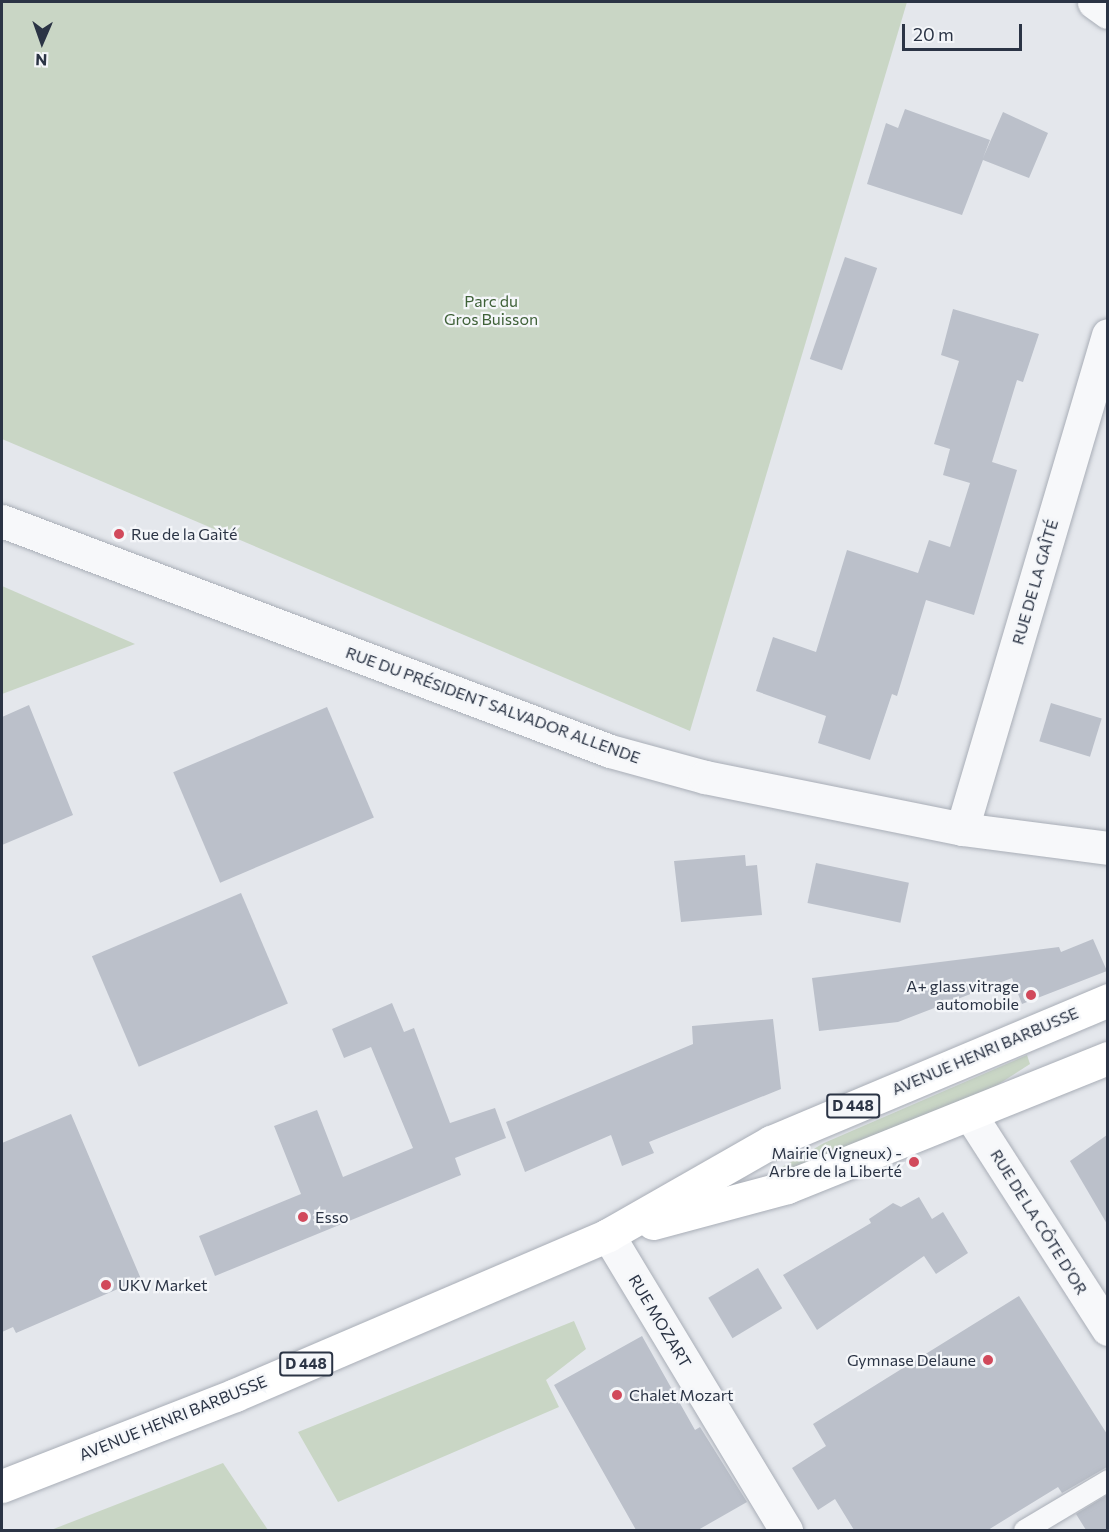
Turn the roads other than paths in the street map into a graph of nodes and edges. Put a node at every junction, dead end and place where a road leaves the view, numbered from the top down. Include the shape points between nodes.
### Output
1 (1094, 2) edge
2 (1107, 12) edge
3 (1107, 335) edge
4 (2, 520) edge
5 (962, 829) junction
6 (1107, 848) edge
7 (1107, 1000) edge
8 (1107, 1041) edge
9 (1107, 1058) edge
10 (971, 1116) junction
11 (608, 1235) junction
12 (1107, 1329) edge
13 (1107, 1480) edge
14 (2, 1486) edge
15 (786, 1530) edge
16 (1024, 1530) edge

1 - 2 street
3 - 5 street, RUE DE LA GAÎTÉ
4 - 5 street, RUE DU PRÉSIDENT SALVADOR ALLENDE via 610,751
5 - 6 street, RUE DU PRÉSIDENT SALVADOR ALLENDE
7 - 11 main road, AVENUE HENRI BARBUSSE / D 448 via 771,1142
8 - 10 main road via 1040,1068
9 - 10 main road, AVENUE HENRI BARBUSSE / D 448
10 - 11 main road, AVENUE HENRI BARBUSSE / D 448 via 787,1187
10 - 12 street, RUE DE LA CÔTE D'OR
11 - 14 main road, AVENUE HENRI BARBUSSE / D 448 via 216,1403
11 - 15 street, RUE MOZART
13 - 16 lane

